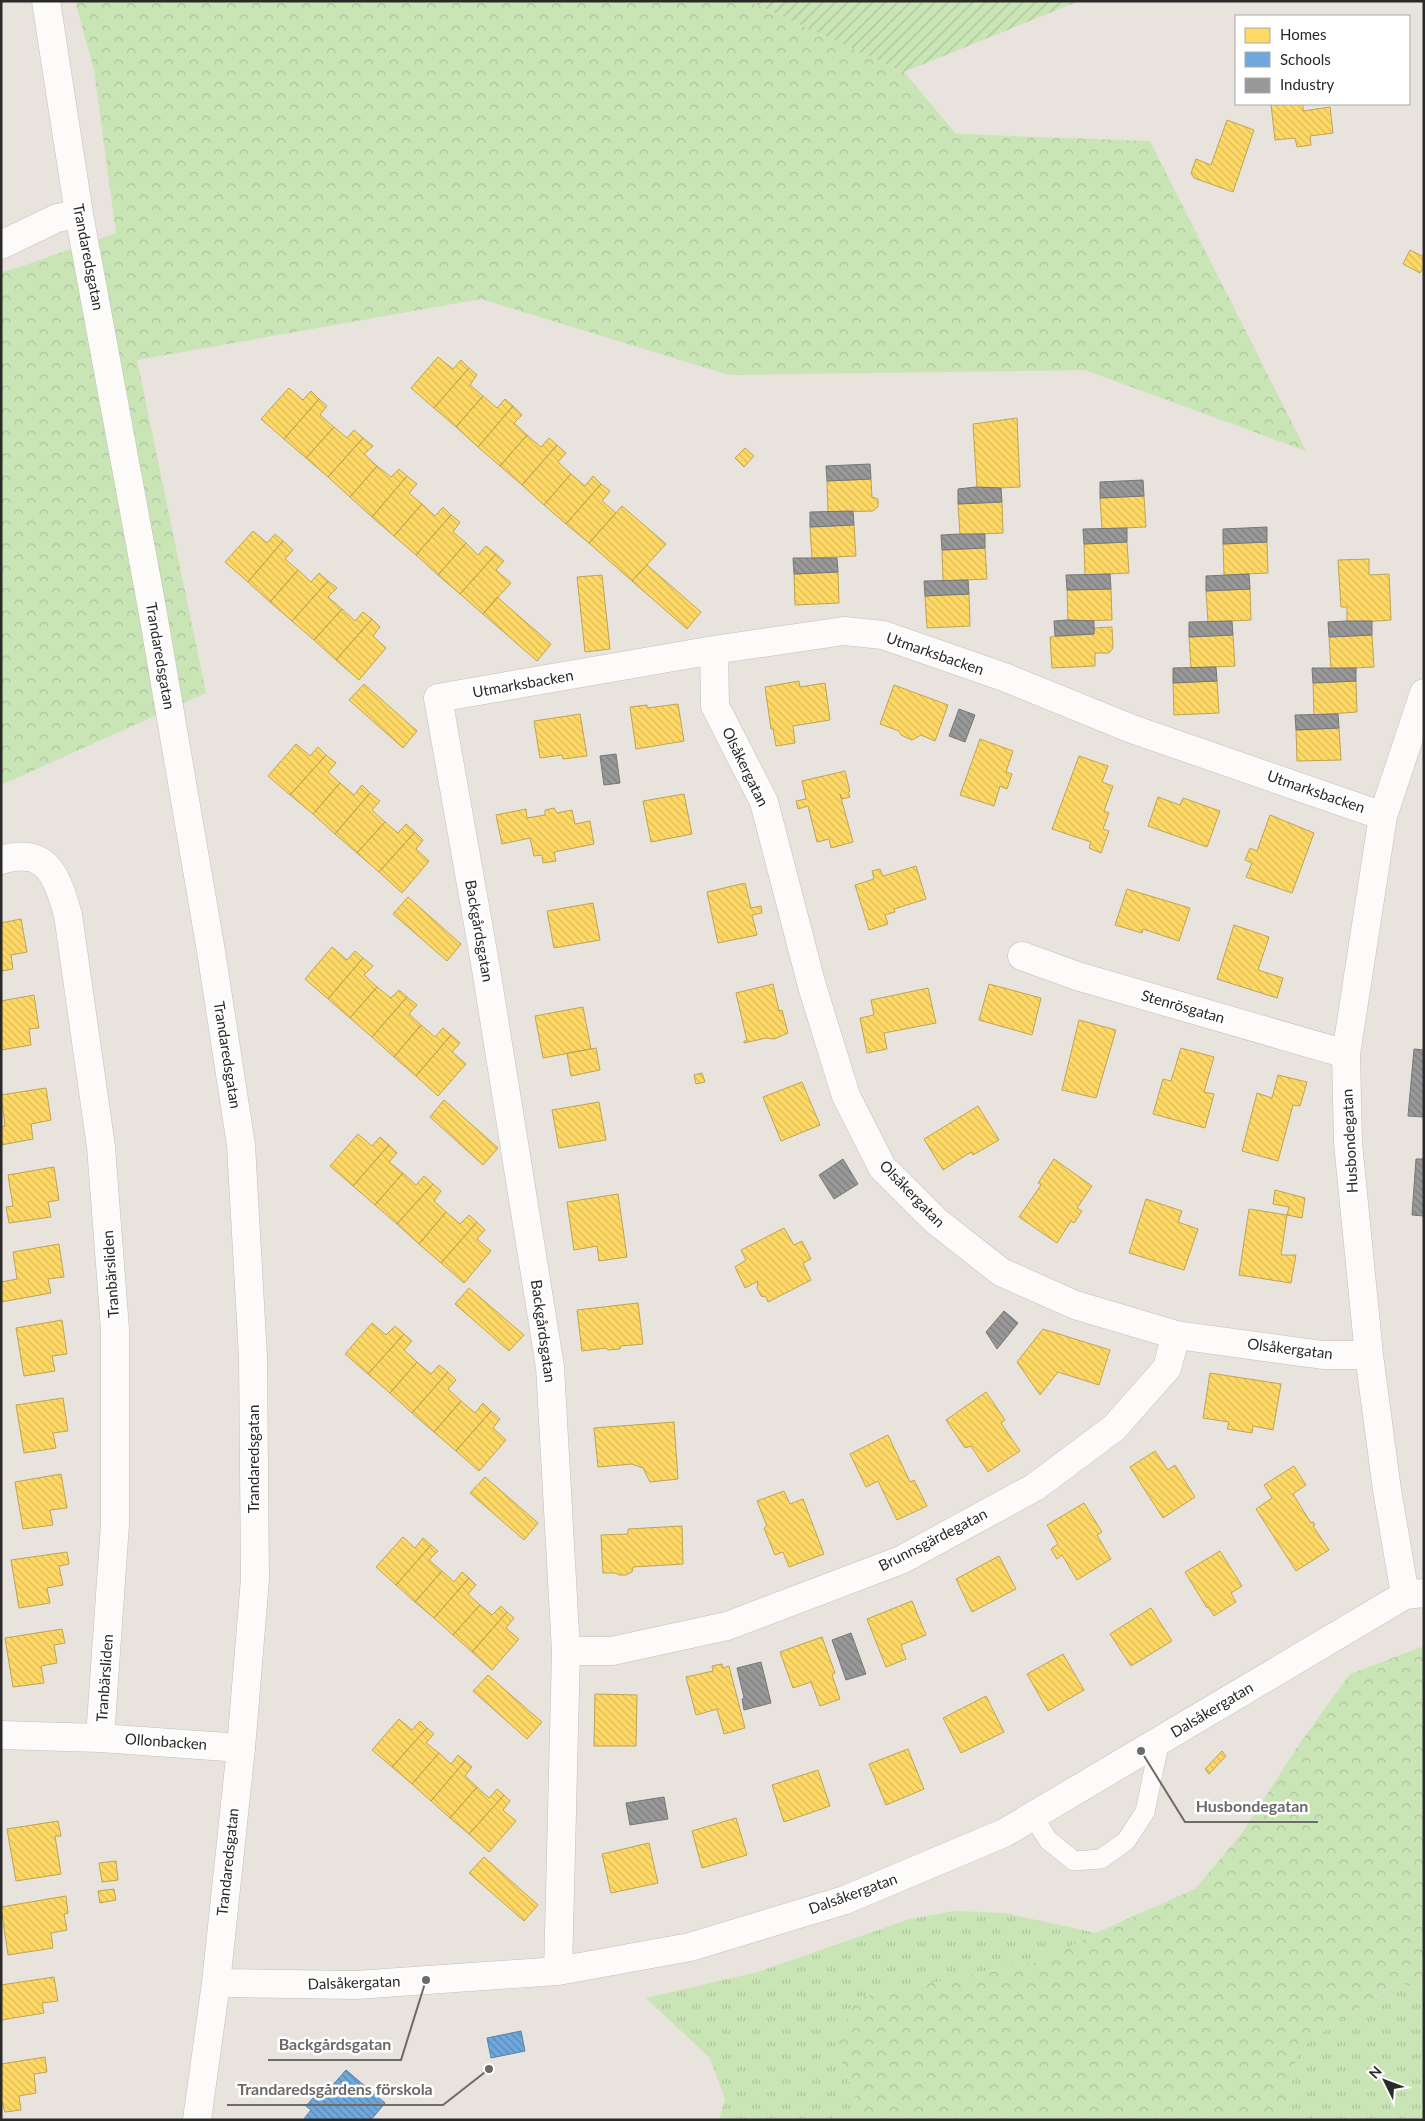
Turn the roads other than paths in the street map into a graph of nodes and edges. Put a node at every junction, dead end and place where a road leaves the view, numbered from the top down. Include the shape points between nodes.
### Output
1 (46, 1) edge
2 (80, 214) junction
3 (1, 245) edge
4 (714, 650) junction
5 (1424, 693) edge
6 (438, 698) joint
7 (1383, 816) junction
8 (1, 860) edge
9 (1022, 956) dead end
10 (1346, 1054) junction
11 (1176, 1335) junction
12 (1368, 1355) junction
13 (1414, 1594) edge
14 (566, 1650) junction
15 (1, 1735) edge
16 (100, 1738) junction
17 (1160, 1740) junction
18 (241, 1748) junction
19 (1033, 1816) junction
20 (558, 1971) junction
21 (216, 1983) junction
22 (197, 2120) edge

1 - 2 street, Trandaredsgatan
2 - 3 street via 57,218
2 - 18 street, Trandaredsgatan via 152,608 241,1146 254,1357 255,1579
4 - 6 street, Utmarksbacken
4 - 7 street, Utmarksbacken via 844,631 883,635 1004,677 1132,729
4 - 11 street, Olsåkergatan via 715,706 764,802 812,986 846,1096 882,1167 936,1221 1001,1272 1075,1305
5 - 7 street, Husbondegatan
6 - 14 street, Backgårdsgatan via 486,969 550,1367
7 - 10 street, Husbondegatan
8 - 16 street, Tranbärsliden via 30,857 43,862 60,888 68,915 101,1147 115,1329 115,1524
9 - 10 street, Stenrösgatan via 1077,976
10 - 12 street, Husbondegatan via 1348,1143
11 - 12 street, Olsåkergatan via 1323,1355
11 - 14 street, Brunnsgärdegatan via 1167,1368 1114,1428 1035,1487 901,1560 727,1626 612,1651
12 - 13 street, Husbondegatan via 1387,1490
13 - 17 street, Dalsåkergatan
14 - 20 street, Backgårdsgatan
15 - 16 street, Ollonbacken
16 - 18 street, Ollonbacken
17 - 19 street, Dalsåkergatan
17 - 19 lane via 1145,1812 1126,1841 1101,1859 1074,1861 1048,1840
18 - 21 street, Trandaredsgatan
19 - 20 street, Dalsåkergatan via 1004,1833 845,1900 690,1947
20 - 21 street, Dalsåkergatan via 356,1985
21 - 22 street, Trandaredsgatan

